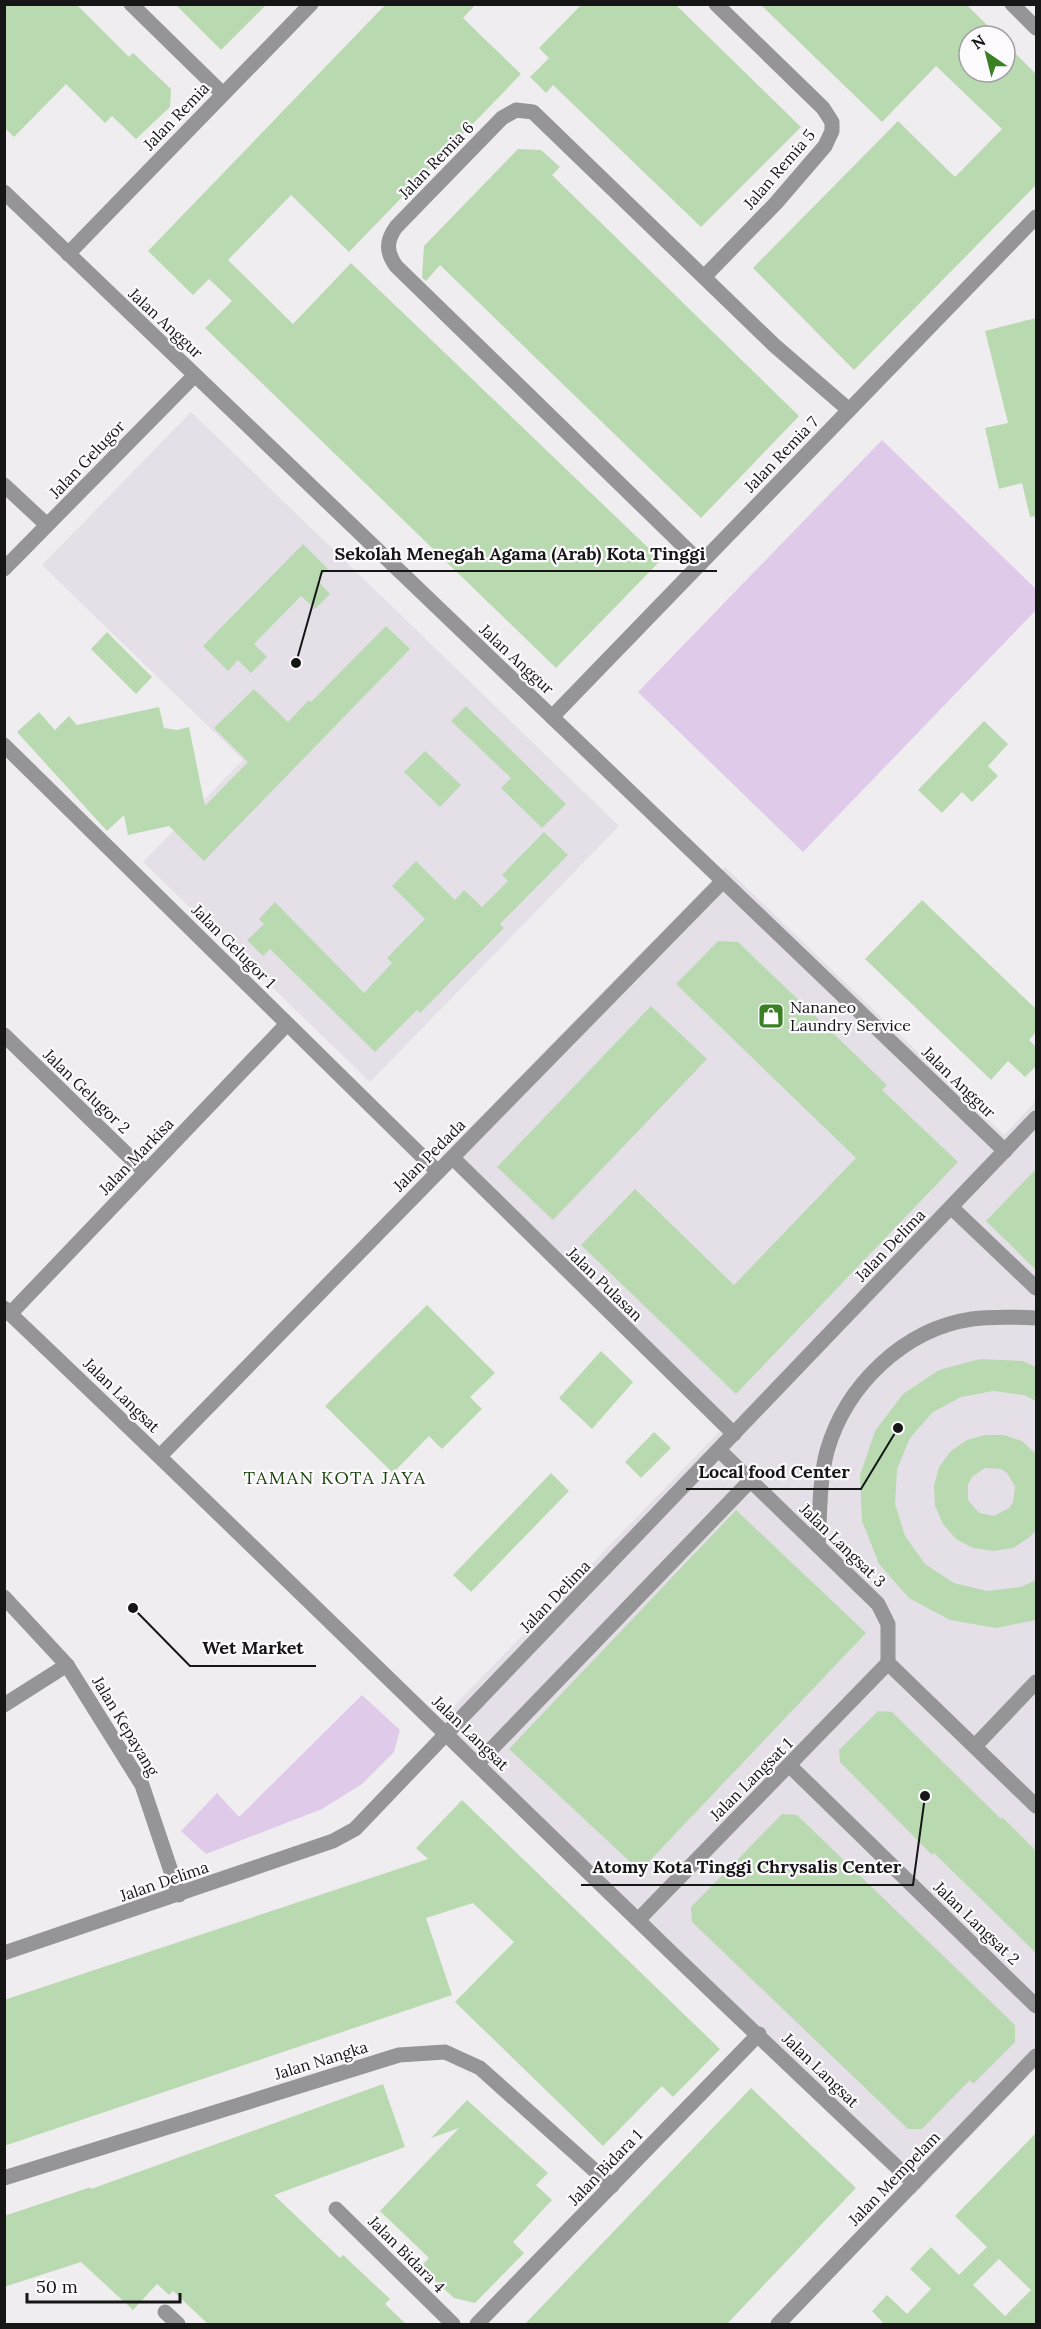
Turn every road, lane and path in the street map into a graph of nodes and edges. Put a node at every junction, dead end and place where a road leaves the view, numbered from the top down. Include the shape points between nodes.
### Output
1 (131, 4) edge
2 (311, 4) edge
3 (716, 4) edge
4 (1012, 4) edge
5 (1036, 28) edge
6 (223, 94) junction
7 (4, 192) edge
8 (1036, 217) edge
9 (68, 254) junction
10 (704, 277) junction
11 (195, 375) junction
12 (849, 411) junction
13 (4, 485) edge
14 (47, 525) junction
15 (700, 563) junction
16 (4, 568) edge
17 (552, 717) junction
18 (4, 745) edge
19 (723, 880) junction
20 (287, 1024) junction
21 (4, 1035) edge
22 (1036, 1118) edge
23 (1005, 1151) junction
24 (453, 1158) junction
25 (145, 1172) junction
26 (438, 1172) junction
27 (951, 1208) junction
28 (1036, 1288) edge
29 (7, 1311) edge
30 (1036, 1318) edge
31 (734, 1434) junction
32 (719, 1450) junction
33 (161, 1455) junction
34 (750, 1481) junction
35 (818, 1546) junction
36 (4, 1597) edge
37 (888, 1663) junction
38 (67, 1665) junction
39 (1036, 1682) edge
40 (4, 1705) edge
41 (447, 1735) junction
42 (975, 1746) junction
43 (477, 1764) junction
44 (790, 1766) junction
45 (1036, 1806) edge
46 (179, 1895) junction
47 (639, 1919) junction
48 (4, 1953) edge
49 (1036, 2006) edge
50 (759, 2034) junction
51 (1036, 2056) edge
52 (4, 2178) edge
53 (914, 2183) junction
54 (612, 2186) junction
55 (336, 2209) dead end
56 (165, 2312) dead end
57 (178, 2325) edge
58 (453, 2325) edge
59 (477, 2325) edge
60 (778, 2325) edge

1 - 6 street
2 - 6 street, Jalan Remia
3 - 10 street, Jalan Remia 5 via 823,108 832,131 825,146 776,203
4 - 5 street
6 - 9 street, Jalan Remia
7 - 9 street, Jalan Anggur
8 - 12 street, Jalan Remia 7
9 - 11 street, Jalan Anggur
10 - 12 street, Jalan Remia 6
10 - 15 street, Jalan Remia 6 via 540,117 525,110 502,118 396,227 388,242 396,266
11 - 14 street, Jalan Gelugor
11 - 17 street, Jalan Anggur
12 - 15 street, Jalan Remia 7
13 - 14 street
14 - 16 street, Jalan Gelugor
15 - 17 street, Jalan Remia 7
17 - 19 street, Jalan Anggur
18 - 20 street, Jalan Gelugor 1
19 - 23 street, Jalan Anggur
19 - 24 street, Jalan Pedada
20 - 25 street, Jalan Markisa
20 - 26 street, Jalan Gelugor 1
21 - 25 street, Jalan Gelugor 2
22 - 23 street, Jalan Delima
23 - 27 street, Jalan Delima
24 - 26 street, Jalan Pedada
24 - 31 street, Jalan Pulasan
25 - 29 street, Jalan Markisa
26 - 33 street, Jalan Pedada
27 - 28 street
27 - 31 street, Jalan Delima
29 - 33 street, Jalan Langsat
30 - 35 street via 1001,1317 960,1323 900,1348 878,1366 856,1391 827,1450
31 - 32 street, Jalan Delima
32 - 34 street, Jalan Langsat 3
32 - 41 street, Jalan Delima
33 - 41 street, Jalan Langsat
34 - 35 street, Jalan Langsat 3
34 - 43 street
35 - 37 street, Jalan Langsat 3 via 878,1604 888,1624
36 - 38 street, Jalan Kepayang
37 - 42 street
37 - 44 street, Jalan Langsat 1
38 - 40 street
38 - 46 street, Jalan Kepayang via 142,1785
39 - 42 street
41 - 43 street, Jalan Langsat
41 - 46 street, Jalan Delima via 355,1828 333,1841
42 - 45 street
43 - 47 street, Jalan Langsat
44 - 47 street, Jalan Langsat 1
44 - 49 street, Jalan Langsat 2
46 - 48 street, Jalan Delima
47 - 50 street, Jalan Langsat
50 - 53 street, Jalan Langsat
50 - 54 street, Jalan Bidara 1
51 - 53 street, Jalan Mempelam
52 - 54 street, Jalan Nangka via 399,2055 445,2052 480,2068
53 - 60 street, Jalan Mempelam
54 - 59 street, Jalan Bidara 1
55 - 58 street, Jalan Bidara 4
56 - 57 street

